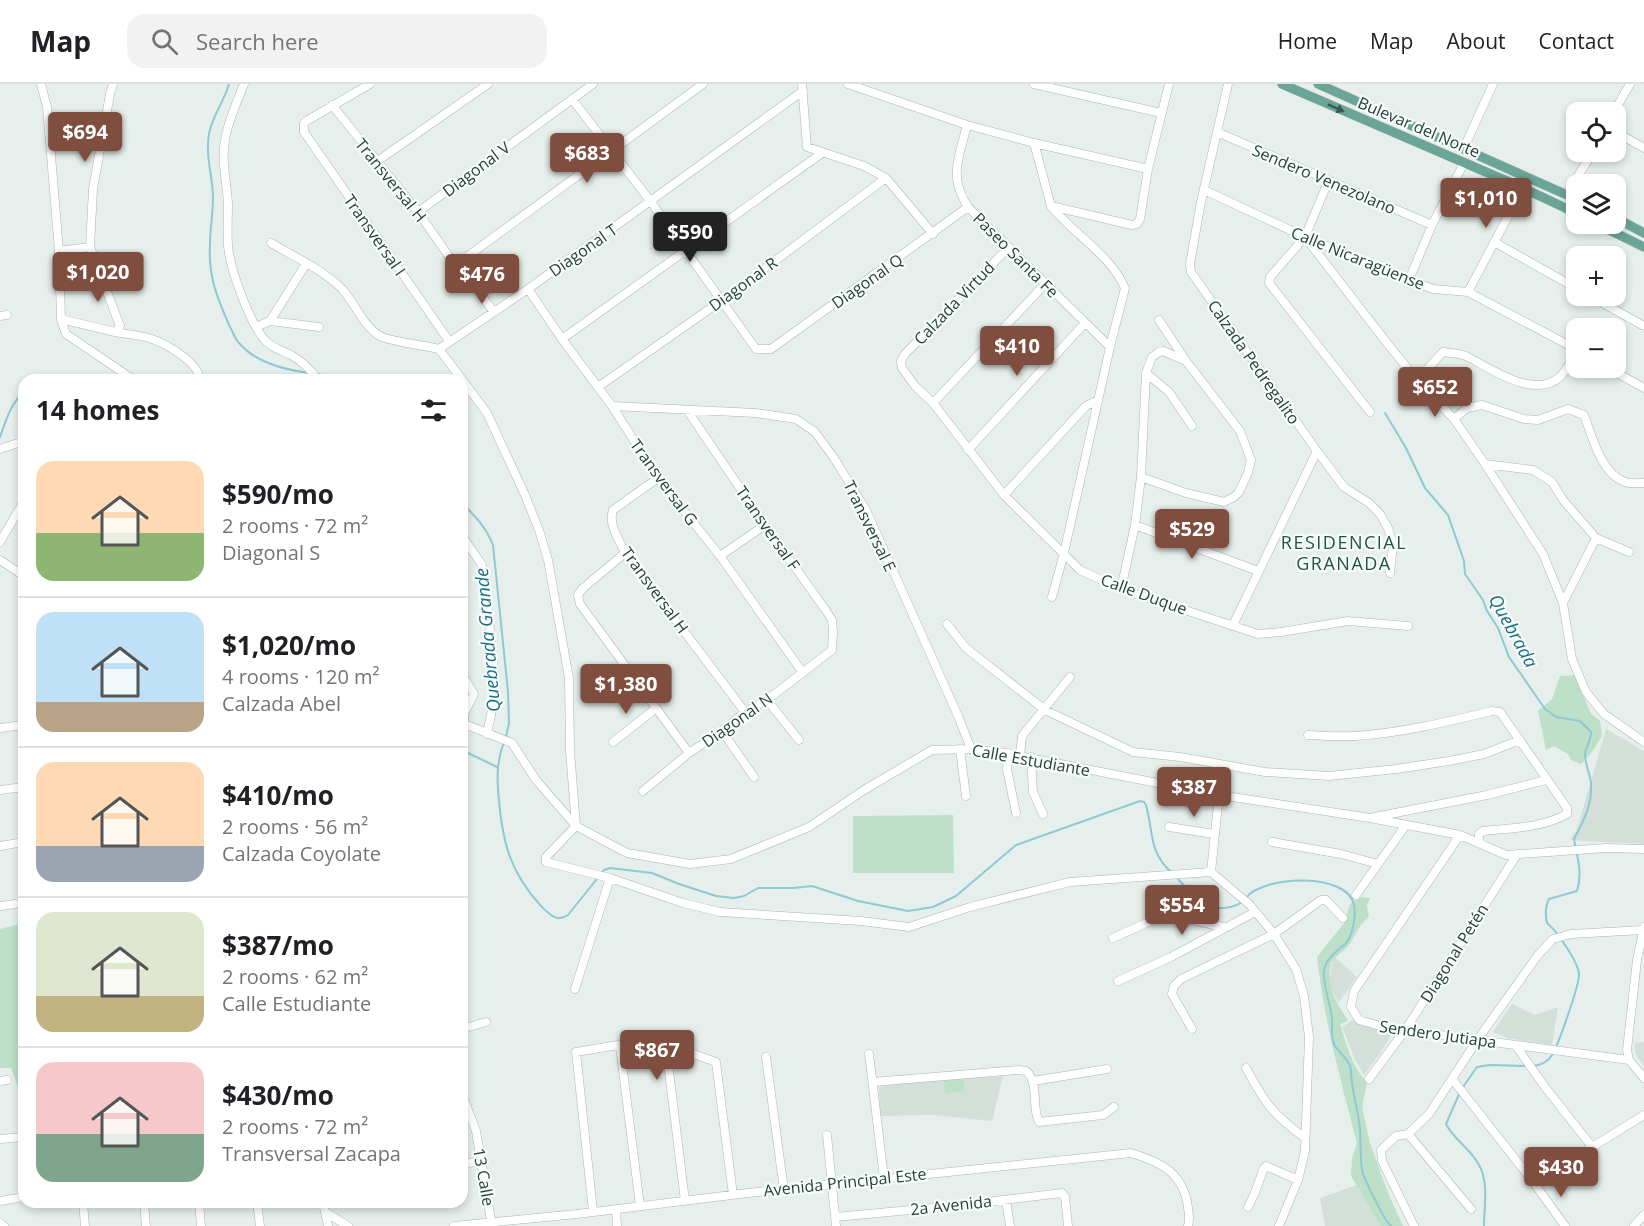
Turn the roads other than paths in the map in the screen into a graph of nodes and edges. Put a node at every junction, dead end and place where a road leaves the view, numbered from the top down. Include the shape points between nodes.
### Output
1 (41, 84) edge
2 (113, 84) edge
3 (244, 84) edge
4 (370, 84) edge
5 (488, 84) edge
6 (593, 84) edge
7 (703, 84) edge
8 (848, 84) edge
9 (1034, 84) edge
10 (1169, 84) edge
11 (1228, 84) edge
12 (1282, 84) edge
13 (1318, 84) edge
14 (1493, 84) edge
15 (1630, 84) edge
16 (802, 88) edge
17 (572, 99) junction
18 (1620, 102) edge
19 (332, 105) junction
20 (1161, 113) junction
21 (967, 125) junction
22 (1216, 132) junction
23 (1626, 138) edge
24 (1034, 143) junction
25 (807, 147) junction
26 (1464, 148) junction
27 (1644, 148) edge
28 (612, 150) junction
29 (822, 153) junction
30 (376, 162) junction
31 (1464, 163) junction
32 (804, 166) junction
33 (1148, 169) junction
34 (1527, 177) junction
35 (886, 178) junction
36 (1328, 182) junction
37 (1523, 188) junction
38 (1204, 190) junction
39 (1566, 195) edge
40 (651, 202) junction
41 (1051, 206) junction
42 (968, 207) junction
43 (1566, 208) edge
44 (418, 212) junction
45 (1626, 223) edge
46 (1432, 225) junction
47 (1644, 233) edge
48 (933, 234) junction
49 (1617, 234) edge
50 (1305, 237) junction
51 (1494, 242) junction
52 (271, 243) dead end
53 (90, 247) junction
54 (1009, 247) junction
55 (1644, 247) edge
56 (685, 250) junction
57 (59, 251) junction
58 (306, 264) junction
59 (458, 264) junction
60 (1409, 280) junction
61 (1566, 282) edge
62 (1046, 284) junction
63 (528, 289) junction
64 (1468, 292) junction
65 (721, 301) junction
66 (1608, 306) edge
67 (494, 312) junction
68 (61, 319) junction
69 (1159, 320) dead end
70 (270, 321) junction
71 (1085, 323) junction
72 (1644, 326) edge
73 (256, 327) junction
74 (319, 327) dead end
75 (115, 332) junction
76 (562, 339) junction
77 (449, 341) junction
78 (1566, 346) edge
79 (1110, 347) junction
80 (439, 349) junction
81 (1186, 361) junction
82 (901, 362) joint
83 (1566, 367) edge
84 (1146, 373) junction
85 (125, 374) edge
86 (198, 374) edge
87 (313, 374) edge
88 (458, 374) edge
89 (1626, 378) edge
90 (1417, 380) junction
91 (468, 387) edge
92 (598, 387) junction
93 (1644, 388) edge
94 (1098, 400) junction
95 (933, 403) junction
96 (612, 406) junction
97 (687, 410) junction
98 (1370, 412) dead end
99 (1454, 419) junction
100 (1192, 426) dead end
101 (18, 443) edge
102 (0, 449) edge
103 (968, 450) junction
104 (1317, 451) junction
105 (1485, 464) junction
106 (1141, 477) junction
107 (658, 478) junction
108 (1644, 483) edge
109 (1004, 495) junction
110 (18, 511) edge
111 (765, 525) junction
112 (1135, 525) junction
113 (1596, 538) junction
114 (0, 542) edge
115 (468, 545) edge
116 (1629, 552) dead end
117 (626, 553) junction
118 (1064, 553) junction
119 (720, 556) junction
120 (0, 560) edge
121 (1258, 571) junction
122 (18, 572) edge
123 (1390, 573) dead end
124 (1121, 589) junction
125 (1052, 597) dead end
126 (1563, 603) junction
127 (947, 624) dead end
128 (1233, 625) junction
129 (1408, 626) dead end
130 (832, 650) joint
131 (803, 673) junction
132 (1070, 677) dead end
133 (468, 684) edge
134 (767, 700) junction
135 (468, 704) edge
136 (655, 709) junction
137 (1045, 710) junction
138 (745, 712) junction
139 (468, 725) edge
140 (18, 726) edge
141 (0, 728) edge
142 (722, 731) junction
143 (487, 734) junction
144 (1308, 735) dead end
145 (799, 740) dead end
146 (1520, 740) junction
147 (613, 742) dead end
148 (1644, 742) edge
149 (960, 749) junction
150 (971, 749) junction
151 (689, 753) junction
152 (1008, 753) junction
153 (1020, 756) junction
154 (1031, 758) junction
155 (754, 777) dead end
156 (1546, 780) junction
157 (18, 788) edge
158 (0, 790) edge
159 (643, 791) dead end
160 (1219, 795) junction
161 (966, 796) dead end
162 (1016, 813) dead end
163 (1043, 814) dead end
164 (1370, 818) junction
165 (1406, 825) junction
166 (576, 826) junction
167 (1169, 827) dead end
168 (1214, 834) junction
169 (1460, 835) junction
170 (1272, 842) dead end
171 (18, 843) edge
172 (1479, 843) junction
173 (0, 846) edge
174 (1644, 849) edge
175 (1516, 856) junction
176 (1378, 864) junction
177 (1211, 873) junction
178 (606, 878) junction
179 (1356, 895) dead end
180 (15, 904) dead end
181 (0, 906) edge
182 (1255, 912) junction
183 (1343, 918) dead end
184 (1223, 927) junction
185 (1643, 928) edge
186 (1274, 934) junction
187 (1113, 938) dead end
188 (1118, 981) dead end
189 (575, 988) dead end
190 (486, 1022) dead end
191 (468, 1027) edge
192 (1192, 1029) dead end
193 (1406, 1029) junction
194 (1478, 1039) junction
195 (1516, 1046) junction
196 (868, 1054) dead end
197 (766, 1057) dead end
198 (1629, 1060) junction
199 (1246, 1068) dead end
200 (1107, 1069) dead end
201 (1644, 1078) edge
202 (1369, 1079) dead end
203 (1453, 1080) junction
204 (1033, 1081) junction
205 (873, 1082) junction
206 (1114, 1107) dead end
207 (468, 1108) edge
208 (1644, 1115) edge
209 (1408, 1134) junction
210 (826, 1135) dead end
211 (18, 1138) edge
212 (1305, 1138) junction
213 (0, 1139) edge
214 (1593, 1148) junction
215 (482, 1161) junction
216 (468, 1163) edge
217 (884, 1178) junction
218 (1298, 1180) junction
219 (1534, 1183) junction
220 (832, 1185) junction
221 (784, 1190) junction
222 (733, 1194) junction
223 (18, 1198) edge
224 (1006, 1200) junction
225 (0, 1201) edge
226 (685, 1201) junction
227 (640, 1206) junction
228 (1248, 1207) dead end
229 (84, 1208) edge
230 (144, 1208) edge
231 (200, 1208) edge
232 (258, 1208) edge
233 (324, 1208) edge
234 (616, 1209) junction
235 (1471, 1209) dead end
236 (593, 1211) junction
237 (325, 1212) junction
238 (1644, 1215) edge
239 (835, 1216) junction
240 (492, 1224) edge
241 (85, 1226) edge
242 (146, 1226) edge
243 (201, 1226) edge
244 (260, 1226) edge
245 (328, 1226) edge
246 (348, 1226) edge
247 (454, 1226) edge
248 (617, 1226) edge
249 (836, 1226) edge
250 (1010, 1226) edge
251 (1068, 1226) edge
252 (1188, 1226) edge
253 (1279, 1226) edge
254 (1414, 1226) edge
255 (1565, 1226) edge
256 (1634, 1226) edge

1 - 57 street via 47,107
2 - 53 street via 93,189
3 - 73 street via 223,154 228,248 237,285
4 - 19 street
5 - 30 street
6 - 17 street, Diagonal V
7 - 28 street
8 - 21 street
9 - 20 street
10 - 20 street
11 - 22 street, Calzada Pedregalito
12 -> 31 main road, Bulevar del Norte
13 - 26 main road, Bulevar del Norte
14 - 26 street
15 - 18 street
16 - 25 street
16 - 40 street, Diagonal T
17 - 28 street
17 - 44 street, Diagonal V
19 - 30 street, Transversal H
19 - 77 street, Transversal I via 308,120 304,132
20 - 33 street
21 - 24 street
21 - 42 street, Paseo Santa Fe via 956,180
22 - 36 street, Sendero Venezolano
22 - 38 street, Calzada Pedregalito
23 - 27 street
24 - 33 street
24 - 41 street
25 - 29 street
25 - 32 street
26 - 34 main road, Bulevar del Norte
28 - 40 street
28 - 59 street
29 - 32 street
29 - 35 street via 864,166
30 - 44 street, Transversal H
31 - 37 main road, Bulevar del Norte
31 - 46 street
32 - 56 street
33 - 41 street via 1137,224
34 - 37 street
34 - 39 main road, Bulevar del Norte
35 - 48 street
35 - 65 street, Diagonal R
36 - 46 street, Sendero Venezolano
36 - 50 street
37 - 43 main road, Bulevar del Norte
37 - 51 street
38 - 50 street, Calle Nicaragüense
38 - 104 street, Calzada Pedregalito via 1191,272
40 - 56 street
40 - 63 street, Diagonal T
41 - 79 street via 1121,278 1125,288
42 - 48 street, Diagonal Q
42 - 54 street, Paseo Santa Fe
44 - 59 street, Transversal H via 447,255
45 - 47 main road
46 - 60 street
48 - 65 street, Diagonal Q via 771,349 756,349
49 - 55 main road
50 - 60 street, Calle Nicaragüense
50 - 90 street
50 - 98 street via 1269,283
51 - 61 street
51 - 64 street
52 - 58 street
53 - 57 street
53 - 75 street via 118,318 120,326
54 - 62 street, Paseo Santa Fe
54 - 82 street, Calzada Virtud
56 - 65 street
56 - 76 street
57 - 68 street
58 - 70 street
58 - 80 street via 342,289 379,335
59 - 67 street, Transversal H
60 - 64 street, Calle Nicaragüense via 1433,289
62 - 71 street, Paseo Santa Fe
62 - 95 street
63 - 67 street, Diagonal T
63 - 76 street, Transversal G
64 - 78 street, Calle Nicaragüense
65 - 92 street, Diagonal R
66 - 72 street
67 - 77 street, Diagonal T
68 - 75 street
68 - 85 street via 66,334
69 - 81 street
70 - 73 street
70 - 74 street
71 - 79 street, Paseo Santa Fe
71 - 103 street
73 - 87 street via 269,345 300,361
75 - 86 street via 151,339 190,361
76 - 92 street, Transversal G
77 - 80 street, Diagonal T
79 - 94 street
80 - 88 street
81 - 84 street via 1159,352 1152,357
81 - 106 street via 1240,431 1251,460 1248,473 1234,497 1224,502
82 - 95 street, Calle Duque via 915,386
83 - 90 street via 1552,382 1529,384 1516,382 1463,355 1443,352
84 - 100 street via 1169,392
84 - 106 street
89 - 93 street
90 - 99 street
91 - 166 street via 488,413 525,495 548,560 568,678
92 - 96 street, Transversal G
94 - 109 street via 1086,406
94 - 118 street
95 - 103 street, Calle Duque
96 - 97 street, Transversal E
96 - 107 street, Transversal G
97 - 111 street, Transversal F
97 - 150 street, Transversal E via 796,419 815,432 866,510
99 - 105 street
99 - 108 street via 1467,408 1482,405 1538,420 1568,410 1578,412 1584,415 1599,457 1615,476 1625,482
101 - 102 street
103 - 109 street, Calle Duque
104 - 121 street
104 - 123 street, Calzada Pedregalito via 1344,487 1369,503 1384,521 1393,544
105 - 113 street via 1533,470 1552,482
105 - 126 street via 1543,554
106 - 112 street
107 - 117 street, Transversal H via 613,510 610,518
107 - 119 street, Transversal G
109 - 118 street, Calle Duque
110 - 114 street
111 - 119 street
111 - 130 street, Transversal F via 832,620
112 - 121 street
112 - 124 street
113 - 116 street
113 - 126 street
115 - 143 street via 482,566 488,610 496,691
117 - 136 street via 582,588 578,596
117 - 138 street, Transversal H
118 - 124 street, Calle Duque via 1080,570
118 - 125 street
119 - 131 street, Transversal G
120 - 122 street
121 - 128 street
124 - 128 street, Calle Duque
126 - 148 street via 1572,659 1586,692 1604,714
127 - 137 street via 966,648
128 - 129 street, Calle Duque via 1258,634 1348,621
130 - 131 street, Diagonal N
131 - 134 street, Diagonal N
132 - 137 street
133 - 135 street via 474,694
134 - 138 street, Diagonal N
134 - 145 street
136 - 147 street
136 - 151 street
137 - 146 street via 1133,752 1264,772 1329,776 1396,769 1484,754
137 - 153 street via 1022,736
138 - 142 street, Diagonal N
139 - 143 street, Calle Estudiante
140 - 141 street
142 - 151 street, Diagonal N
142 - 155 street
143 - 166 street, Calle Estudiante via 512,743 536,780
144 - 146 street via 1389,732 1492,711 1500,712
146 - 156 street
149 - 150 street, Calle Estudiante
149 - 161 street
149 - 166 street, Calle Estudiante via 932,750 808,827 731,859 690,864 627,854
150 - 152 street, Calle Estudiante
151 - 159 street, Diagonal N
152 - 153 street, Calle Estudiante
152 - 162 street via 1006,769
153 - 154 street, Calle Estudiante
154 - 160 street, Calle Estudiante
154 - 163 street via 1034,792
156 - 164 street
156 - 172 street via 1567,813 1553,821 1483,831
157 - 158 street
160 - 164 street, Calle Estudiante
160 - 168 street
164 - 165 street, Calle Estudiante
165 - 169 street, Calle Estudiante
165 - 176 street
166 - 178 street via 546,861
167 - 168 street
168 - 177 street
169 - 172 street, Calle Estudiante
169 - 193 street, Sendero Jutiapa via 1354,991 1351,1007 1359,1020
170 - 176 street
171 - 173 street
172 - 175 street, Calle Estudiante via 1495,852
174 - 175 street, Calle Estudiante via 1606,848
175 - 193 street, Diagonal Petén
176 - 179 street
177 - 178 street via 1070,882 980,904 909,927 720,912
177 - 182 street
178 - 189 street
180 - 181 street
182 - 184 street
182 - 186 street
183 - 186 street via 1326,900 1321,900
184 - 187 street via 1166,914
184 - 188 street
185 - 194 street via 1553,939
185 - 198 street via 1627,1037
186 - 192 street via 1174,986 1172,994
186 - 212 street via 1296,969 1304,996 1309,1037
190 - 191 street
193 - 194 street, Sendero Jutiapa
193 - 202 street, Diagonal Petén
194 - 195 street, Sendero Jutiapa
194 - 203 street
195 - 198 street, Sendero Jutiapa
195 - 214 street
196 - 205 street
197 - 221 street
198 - 201 street
199 - 212 street via 1270,1110
200 - 204 street
203 - 209 street via 1429,1114
203 - 219 street
204 - 205 street via 1026,1071 1019,1070
204 - 206 street via 1039,1122 1103,1115
205 - 217 street
207 - 215 street, 13 Calle
208 - 214 street
209 - 235 street
209 - 254 street via 1396,1136 1381,1150 1382,1161
210 - 220 street
211 - 213 street
212 - 218 street
214 - 219 street
215 - 216 street
215 - 240 street, 13 Calle
217 - 220 street, Avenida Principal Este
217 - 252 street, Avenida Principal Este via 1131,1153 1155,1161 1174,1174 1187,1197
218 - 228 street via 1266,1166
218 - 253 street
219 - 255 street
220 - 221 street, Avenida Principal Este
220 - 239 street
221 - 222 street, Avenida Principal Este
222 - 226 street, Avenida Principal Este
222 - 226 street via 716,1062 668,1045
223 - 225 street
224 - 239 street, 2a Avenida
224 - 250 street
224 - 251 street, 2a Avenida via 1062,1193
226 - 227 street, Avenida Principal Este
227 - 234 street, Avenida Principal Este
227 - 236 street via 618,1045 576,1052
229 - 241 street
230 - 242 street
231 - 243 street
232 - 244 street
233 - 237 street
234 - 236 street, Avenida Principal Este
234 - 248 street
236 - 240 street, Avenida Principal Este
237 - 245 street
237 - 246 street
238 - 256 street
239 - 249 street
240 - 247 street, Avenida Principal Este

